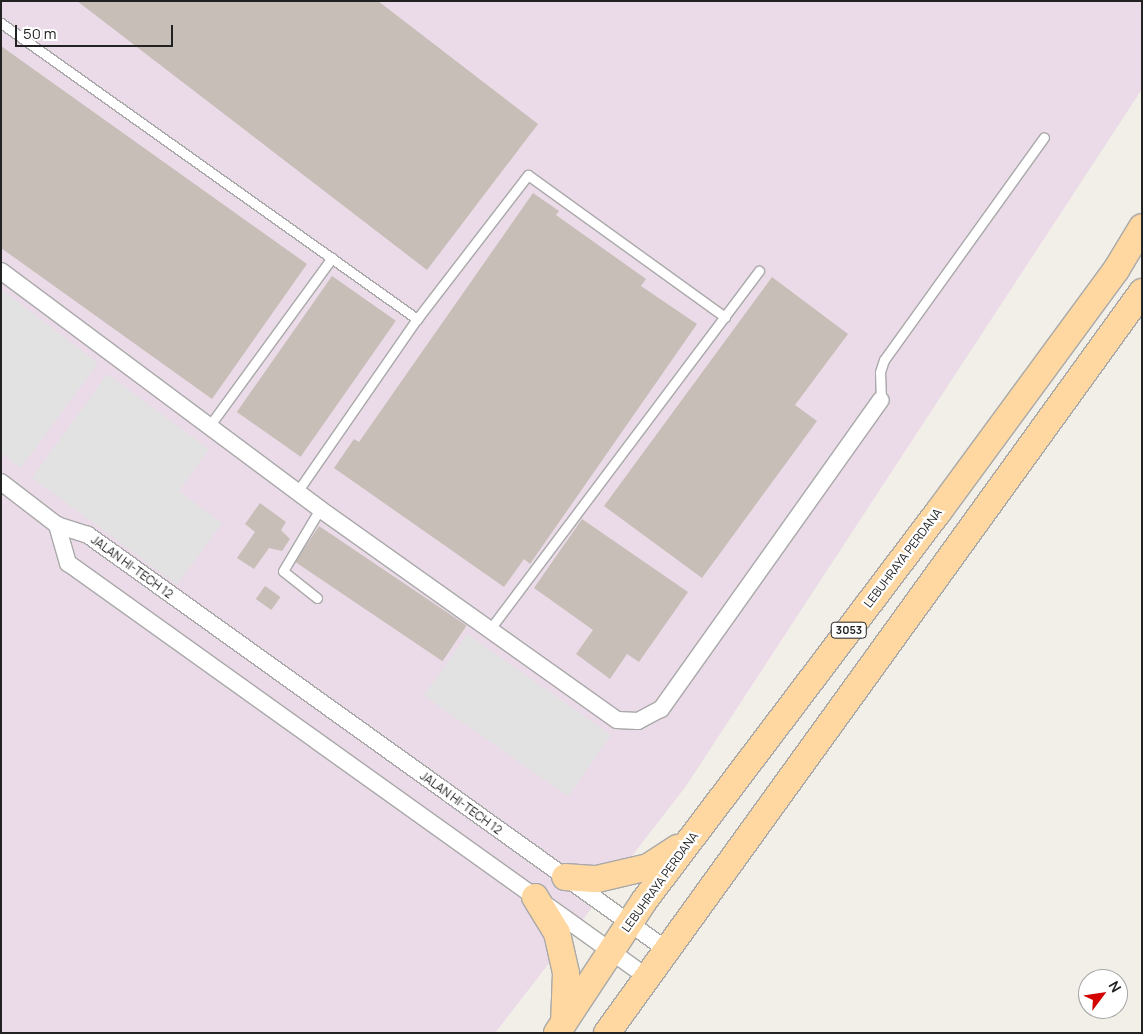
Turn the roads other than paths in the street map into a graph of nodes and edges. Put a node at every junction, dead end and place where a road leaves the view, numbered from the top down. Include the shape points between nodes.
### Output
1 (1, 23) edge
2 (1044, 137) dead end
3 (1142, 227) edge
4 (332, 258) junction
5 (1, 271) edge
6 (759, 271) dead end
7 (1142, 292) edge
8 (725, 316) junction
9 (417, 319) junction
10 (881, 400) joint
11 (210, 425) junction
12 (1, 482) edge
13 (297, 492) junction
14 (320, 509) junction
15 (57, 525) junction
16 (317, 598) dead end
17 (490, 629) junction
18 (692, 839) junction
19 (565, 877) junction
20 (535, 898) junction
21 (630, 923) junction
22 (666, 950) junction
23 (611, 952) junction
24 (647, 977) junction
25 (561, 1028) edge
26 (607, 1033) edge

1 - 4 lane
2 - 10 lane via 884,360 880,372
3 - 18 main road, LEBUHRAYA PERDANA / 3053 via 1116,270 939,511
4 - 9 lane
4 - 11 lane
5 - 11 street
6 - 8 lane
7 - 22 main road
8 - 9 lane via 528,175
8 - 17 lane
9 - 13 lane
10 - 17 street via 661,709 638,721 617,720
11 - 13 street
12 - 15 street, JALAN HI-TECH 12
13 - 14 street
14 - 16 lane via 283,571
14 - 17 street
15 - 19 street, JALAN HI-TECH 12 via 88,535
15 - 20 street via 68,563
18 - 19 main road via 648,867 598,879
18 - 21 main road, LEBUHRAYA PERDANA / 3053
19 - 21 street, JALAN HI-TECH 12
20 - 23 street
20 - 25 main road via 556,933 564,965
21 - 22 street, JALAN HI-TECH 12
21 - 23 main road, LEBUHRAYA PERDANA / 3053
22 - 24 main road
23 - 24 street
23 - 25 main road, LEBUHRAYA PERDANA / 3053
24 - 26 main road

